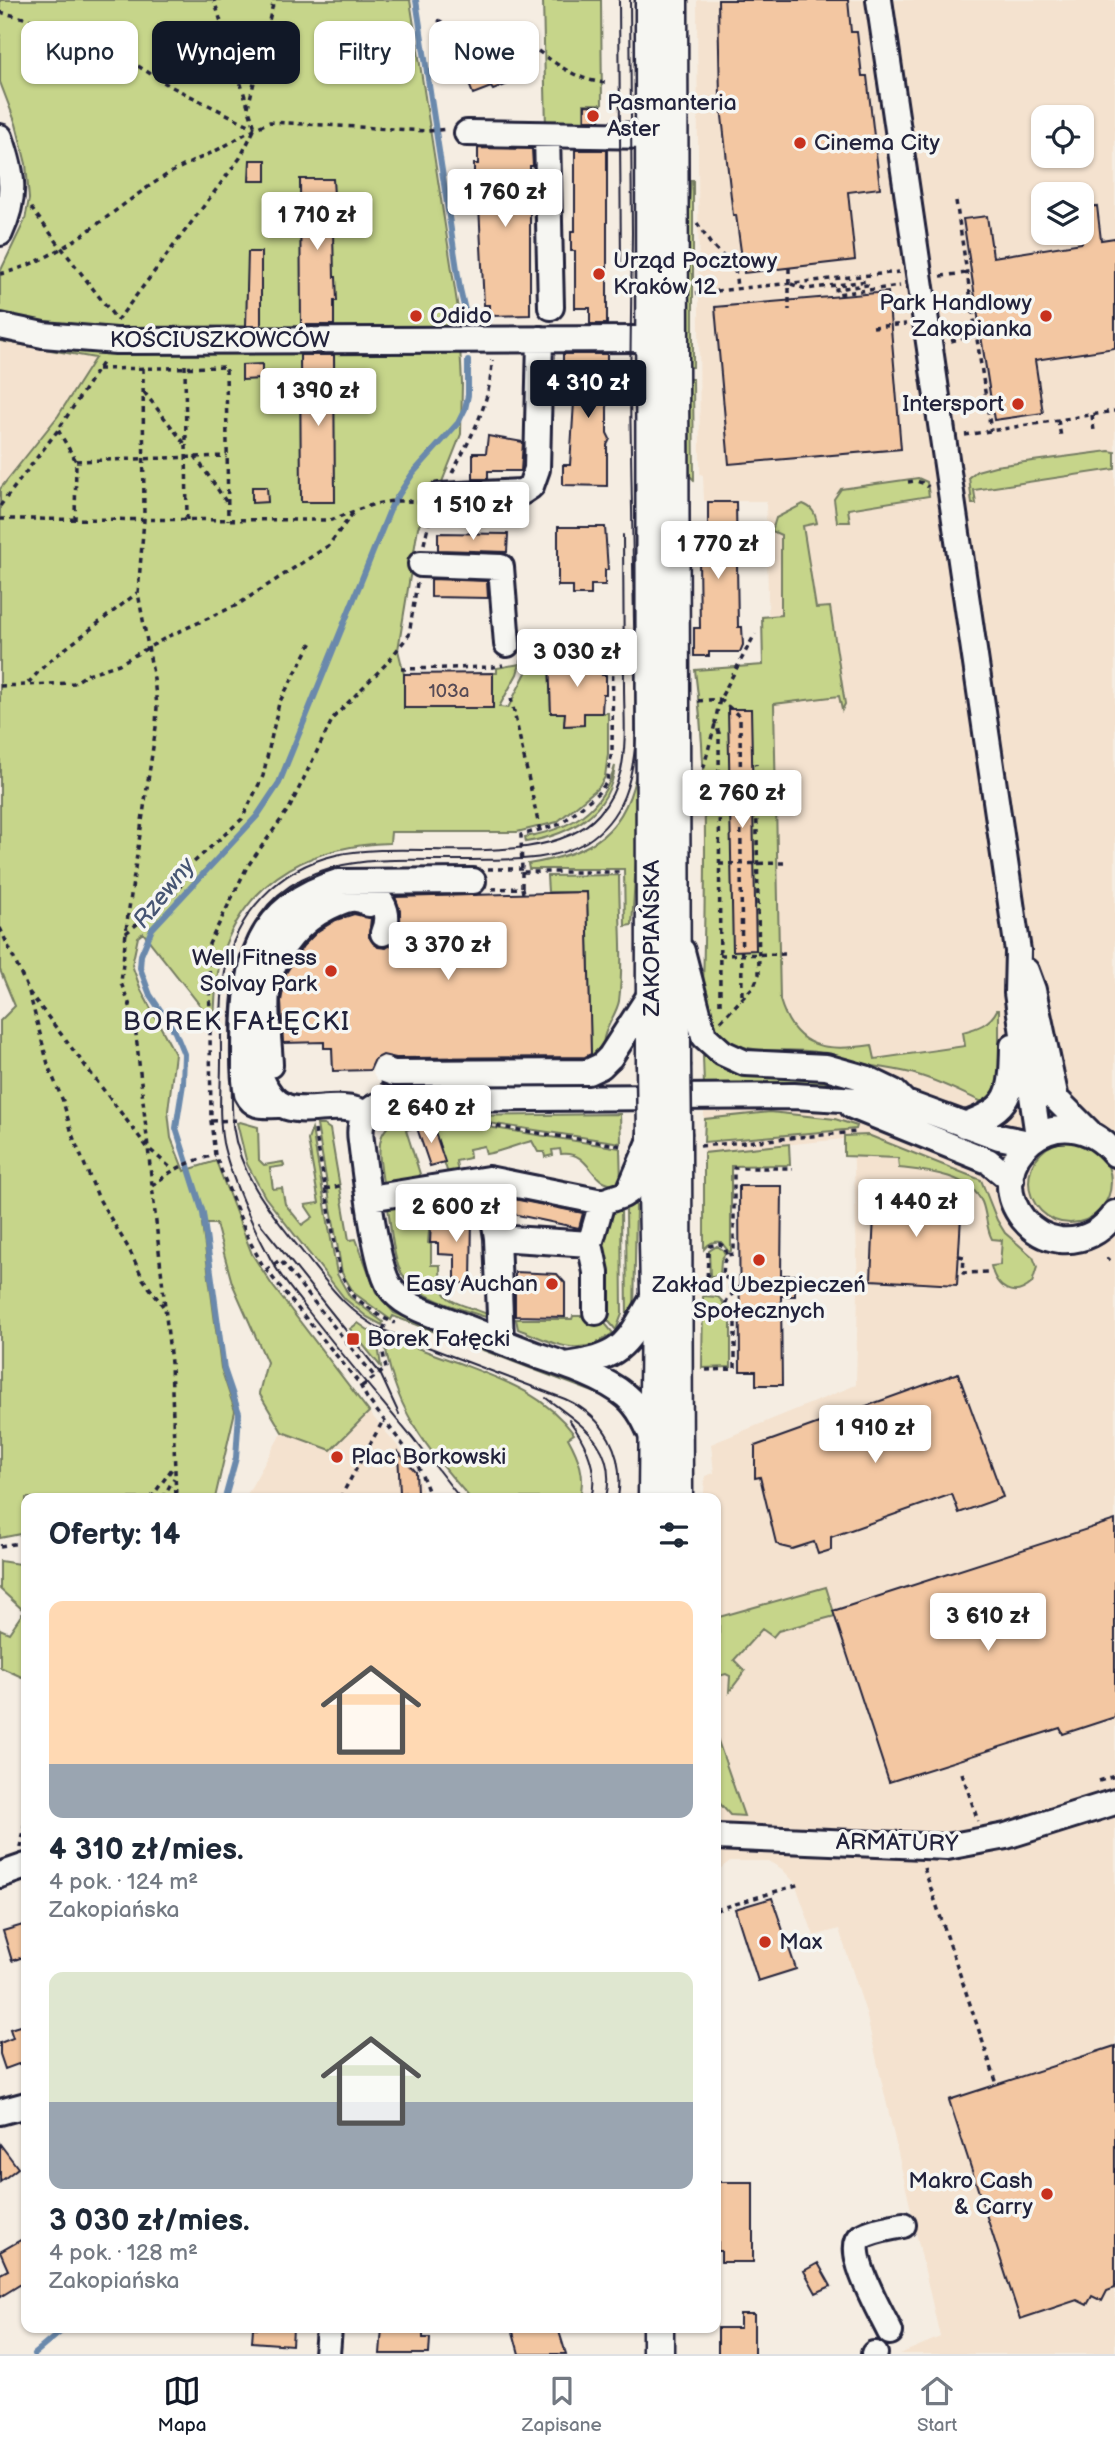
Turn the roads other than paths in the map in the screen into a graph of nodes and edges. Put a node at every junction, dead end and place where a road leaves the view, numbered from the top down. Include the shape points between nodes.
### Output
1 (651, 0) edge
2 (672, 0) edge
3 (879, 0) edge
4 (467, 133) dead end
5 (547, 135) junction
6 (651, 136) junction
7 (0, 137) edge
8 (0, 233) edge
9 (551, 307) dead end
10 (0, 326) edge
11 (652, 338) junction
12 (540, 339) junction
13 (439, 496) dead end
14 (421, 564) dead end
15 (507, 644) dead end
16 (473, 881) dead end
17 (369, 898) dead end
18 (676, 922) junction
19 (1018, 951) junction
20 (652, 992) junction
21 (1017, 993) junction
22 (664, 1064) junction
23 (385, 1070) dead end
24 (269, 1084) junction
25 (839, 1100) junction
26 (905, 1103) junction
27 (367, 1114) junction
28 (964, 1125) junction
29 (1088, 1132) junction
30 (675, 1139) junction
31 (1033, 1139) junction
32 (1115, 1154) edge
33 (488, 1179) junction
34 (1011, 1180) junction
35 (370, 1198) junction
36 (602, 1202) junction
37 (1115, 1213) edge
38 (496, 1238) junction
39 (590, 1244) junction
40 (656, 1293) junction
41 (596, 1312) dead end
42 (501, 1341) junction
43 (565, 1365) junction
44 (654, 1441) junction
45 (653, 1493) edge
46 (677, 1493) edge
47 (1115, 1802) edge
48 (721, 1837) edge
49 (21, 2106) edge
50 (0, 2112) edge
51 (903, 2225) dead end
52 (890, 2332) dead end
53 (329, 2333) edge
54 (658, 2333) edge
55 (677, 2333) edge
56 (327, 2354) edge
57 (658, 2354) edge
58 (677, 2354) edge

1 - 6 main road, ZAKOPIAŃSKA
2 - 18 main road, ZAKOPIAŃSKA
3 - 19 street
4 - 5 street
5 - 6 street
5 - 9 street
6 - 11 main road, ZAKOPIAŃSKA
7 - 8 street via 13,186
10 - 12 street, KOŚCIUSZKOWCÓW via 116,341
11 - 12 street, KOŚCIUSZKOWCÓW
11 - 20 main road, ZAKOPIAŃSKA
12 - 13 street via 537,469 531,486 523,492
14 - 15 street via 501,567
16 - 24 street via 338,882 303,896 279,915 253,958 244,1010 247,1094 252,1102 257,1105
17 - 24 street via 362,889 334,894 302,911 273,947 261,976 259,996
18 - 22 main road, ZAKOPIAŃSKA
18 - 26 street via 704,1036 723,1053 746,1063 826,1067 865,1078
19 - 21 street
19 - 29 street via 1033,990 1056,1099
20 - 22 main road, ZAKOPIAŃSKA
20 - 23 street, bridge via 610,1057 588,1072
21 - 28 street via 1012,1086 1003,1104
21 - 31 street
22 - 30 main road, ZAKOPIAŃSKA, bridge
24 - 27 street via 289,1109 347,1107
25 - 26 street
25 - 27 street via 794,1096 408,1099 377,1104
25 - 34 street via 988,1161
26 - 28 street
27 - 35 street via 360,1135
28 - 31 street via 999,1137
29 - 31 street via 1063,1128
29 - 32 street
30 - 36 street via 629,1191
30 - 40 main road, ZAKOPIAŃSKA
30 - 46 main road, ZAKOPIAŃSKA
31 - 34 street via 1014,1166
33 - 35 street
33 - 36 street
33 - 38 street
34 - 37 street via 1019,1213 1045,1236 1083,1238 1106,1225
35 - 42 street via 383,1272 395,1293 421,1310
36 - 39 street
38 - 39 street
38 - 42 street
39 - 41 street via 596,1272
40 - 43 street via 626,1345 597,1360
40 - 44 main road, ZAKOPIAŃSKA
42 - 43 street
43 - 44 street via 625,1395
44 - 45 main road, ZAKOPIAŃSKA
47 - 48 street, ARMATURY via 1006,1836 947,1847
49 - 50 street
51 - 52 street via 867,2234 856,2244 859,2267
53 - 56 street
54 - 57 main road
55 - 58 main road

